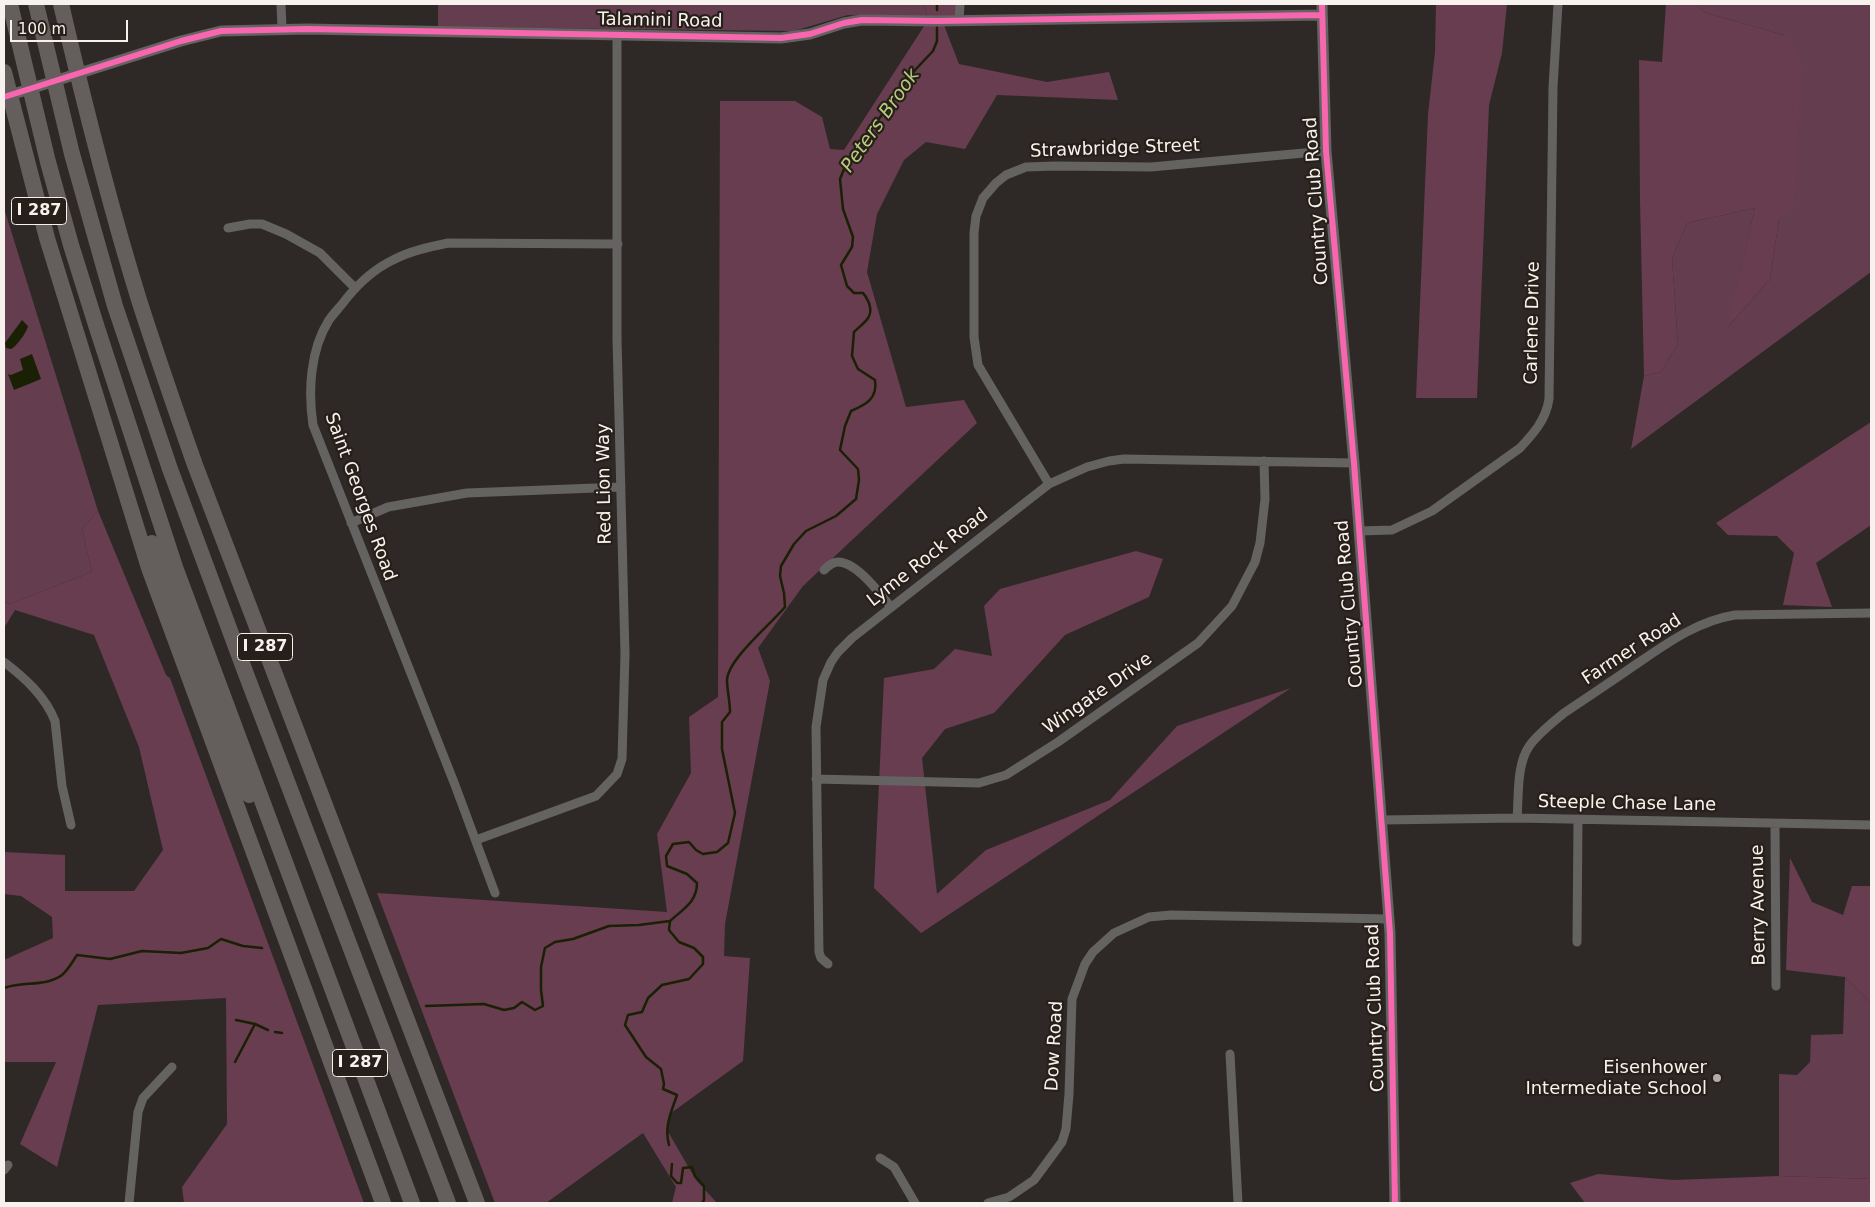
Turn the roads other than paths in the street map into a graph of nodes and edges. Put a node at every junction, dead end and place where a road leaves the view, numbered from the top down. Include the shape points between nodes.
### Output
1 (10, 4) edge
2 (36, 4) edge
3 (60, 4) edge
4 (281, 4) edge
5 (960, 4) edge
6 (1558, 4) edge
7 (1322, 9) edge
8 (959, 20) junction
9 (282, 29) junction
10 (618, 34) junction
11 (4, 72) edge
12 (4, 97) edge
13 (1326, 151) junction
14 (228, 228) dead end
15 (618, 244) junction
16 (355, 288) junction
17 (1264, 462) junction
18 (1354, 464) junction
19 (118, 465) junction
20 (1049, 484) junction
21 (621, 487) junction
22 (351, 523) junction
23 (1359, 531) junction
24 (824, 570) dead end
25 (892, 607) junction
26 (1871, 613) edge
27 (4, 662) edge
28 (816, 779) junction
29 (1517, 818) junction
30 (1578, 819) junction
31 (1382, 820) junction
32 (1775, 824) junction
33 (71, 825) dead end
34 (1871, 825) edge
35 (476, 840) junction
36 (495, 893) dead end
37 (1389, 919) junction
38 (1578, 942) dead end
39 (317, 947) junction
40 (828, 964) dead end
41 (1776, 986) dead end
42 (1230, 1054) dead end
43 (172, 1067) dead end
44 (880, 1158) dead end
45 (129, 1203) edge
46 (383, 1203) edge
47 (412, 1203) edge
48 (448, 1203) edge
49 (477, 1203) edge
50 (915, 1203) edge
51 (988, 1203) edge
52 (1238, 1203) edge
53 (1396, 1203) edge

1 - 39 highway, I 287 via 48,162 100,338 176,567
2 - 48 highway, I 287 via 72,154 110,287 170,469
3 - 49 highway, I 287 via 100,165 166,382
4 - 9 street
5 - 8 street
6 - 23 street, Carlene Drive via 1553,87 1547,411 1532,436 1520,448 1432,511 1392,530
7 - 8 street, Talamini Road
7 - 13 street, Country Club Road
8 - 10 street, Talamini Road via 862,20 781,38
9 - 10 street, Talamini Road
9 - 12 street, Talamini Road via 221,31
10 - 15 street, Red Lion Way
11 - 19 highway, I 287 via 47,238
13 - 18 street, Country Club Road
13 - 20 street, Strawbridge Street via 1151,167 1026,167 1006,175 989,191 979,204 974,234 974,337 978,365
14 - 16 street via 262,224 286,234 320,253
15 - 16 street, Saint Georges Road via 448,243 392,260
15 - 21 street, Red Lion Way
16 - 22 street, Saint Georges Road via 322,335 314,358 310,390 313,425
17 - 18 street, Lyme Rock Road
17 - 20 street, Lyme Rock Road via 1124,459 1087,467
17 - 28 street, Wingate Drive via 1260,543 1255,562 1232,606 1198,642 1058,742 1006,775 979,783
18 - 23 street, Country Club Road
19 - 39 highway via 130,486 269,847
19 - 46 highway, I 287 via 149,568
20 - 25 street, Lyme Rock Road
21 - 22 street via 467,493 388,507
21 - 35 street, Red Lion Way via 625,664 622,759 617,774 596,796
22 - 35 street, Saint Georges Road
23 - 31 street, Country Club Road
24 - 25 street via 837,561 849,564
25 - 28 street, Lyme Rock Road via 852,638 838,652 827,671 816,727
26 - 29 street, Farmer Road via 1722,617 1674,638 1564,713 1530,744 1522,760
27 - 33 street via 21,674 51,711
28 - 40 street, Lyme Rock Road via 819,952
29 - 30 street, Steeple Chase Lane
29 - 31 street, Steeple Chase Lane
30 - 32 street, Steeple Chase Lane
30 - 38 street
31 - 37 street, Country Club Road
32 - 34 street, Steeple Chase Lane
32 - 41 street, Berry Avenue
35 - 36 street, Saint Georges Road
37 - 51 street, Dow Road via 1171,914 1149,917 1114,933 1085,964 1072,999 1066,1129 1062,1142 1034,1180 1009,1197
37 - 53 street, Country Club Road
39 - 47 highway, I 287
42 - 52 street
43 - 45 street via 143,1098 138,1112
44 - 50 street via 894,1167

